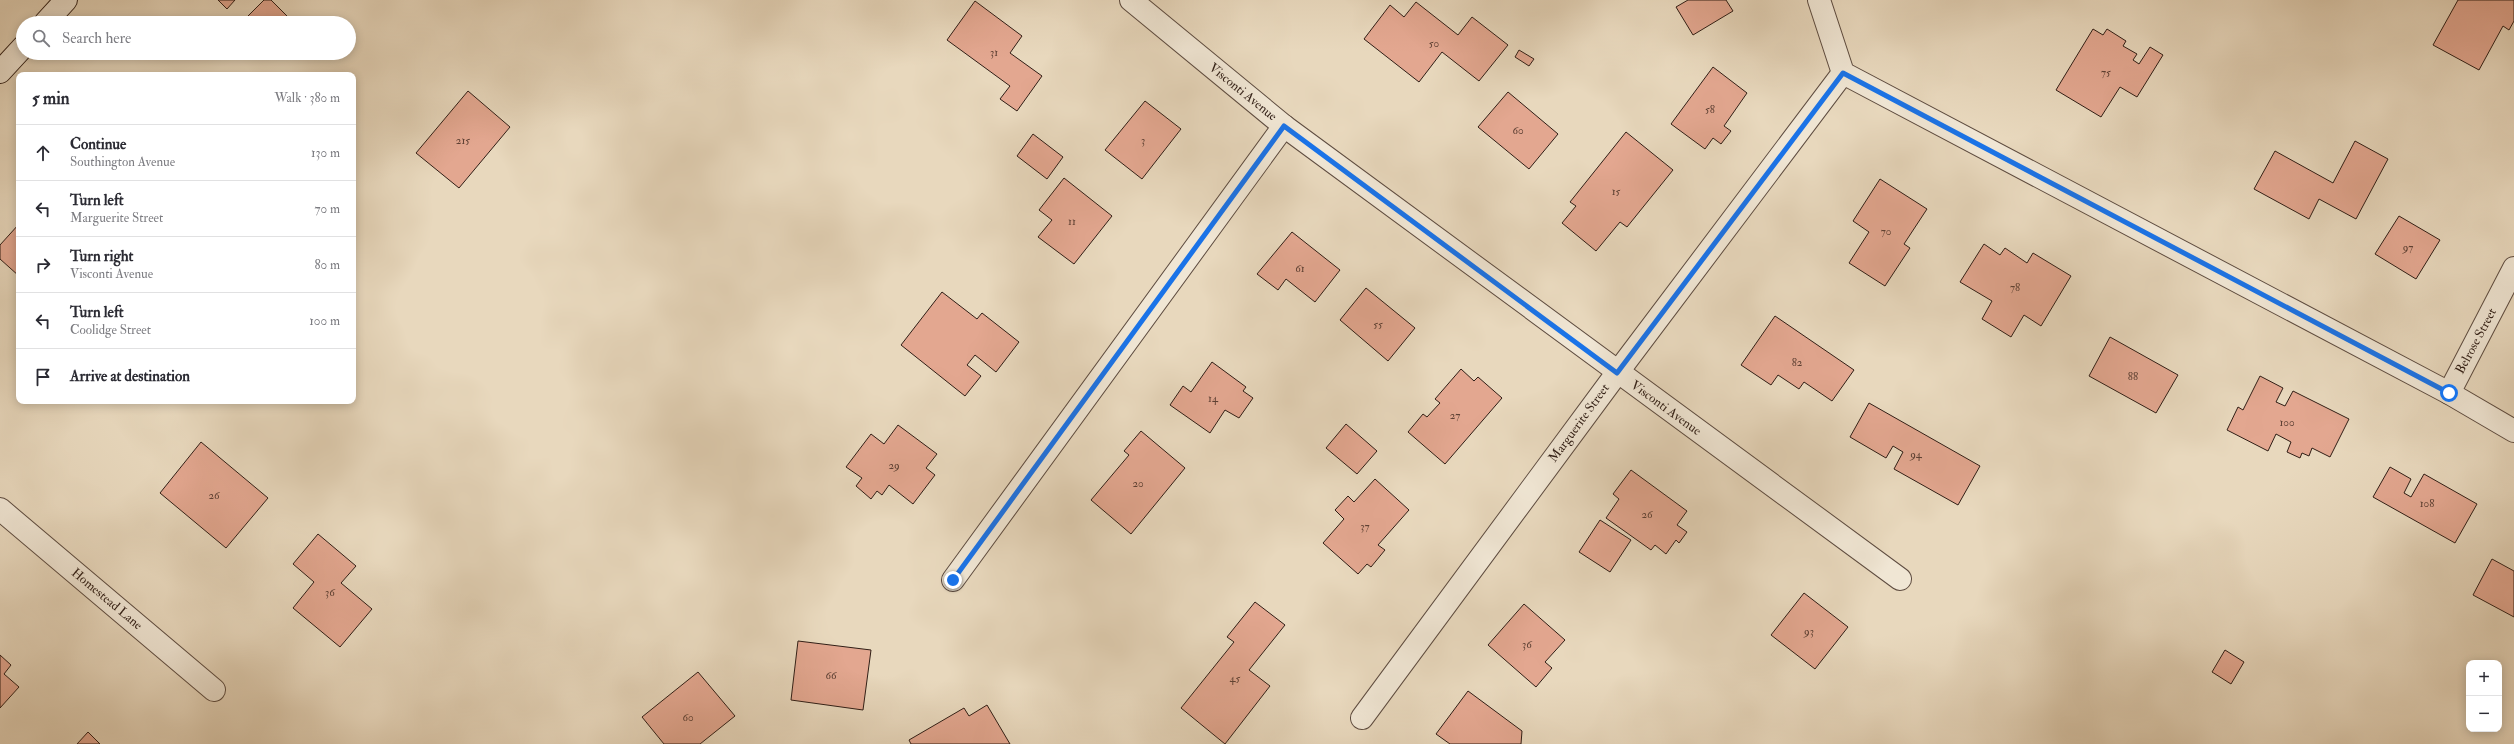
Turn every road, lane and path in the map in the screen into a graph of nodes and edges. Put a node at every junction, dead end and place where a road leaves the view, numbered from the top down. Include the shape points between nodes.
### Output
1 (66, 0) edge
2 (1130, 0) edge
3 (1819, 0) edge
4 (51, 16) edge
5 (16, 55) edge
6 (0, 72) edge
7 (1843, 73) junction
8 (1284, 126) junction
9 (2514, 268) edge
10 (1617, 373) junction
11 (2449, 393) junction
12 (2514, 431) edge
13 (0, 509) edge
14 (1900, 579) dead end
15 (953, 580) dead end
16 (214, 690) dead end
17 (1362, 718) dead end

1 - 4 street
2 - 8 street, Visconti Avenue
3 - 7 street
5 - 6 street
7 - 10 street, Marguerite Street
7 - 11 street
8 - 10 street, Visconti Avenue
8 - 15 street
9 - 11 street, Belrose Street
10 - 14 street, Visconti Avenue
10 - 17 street, Marguerite Street
11 - 12 street
13 - 16 street, Homestead Lane

